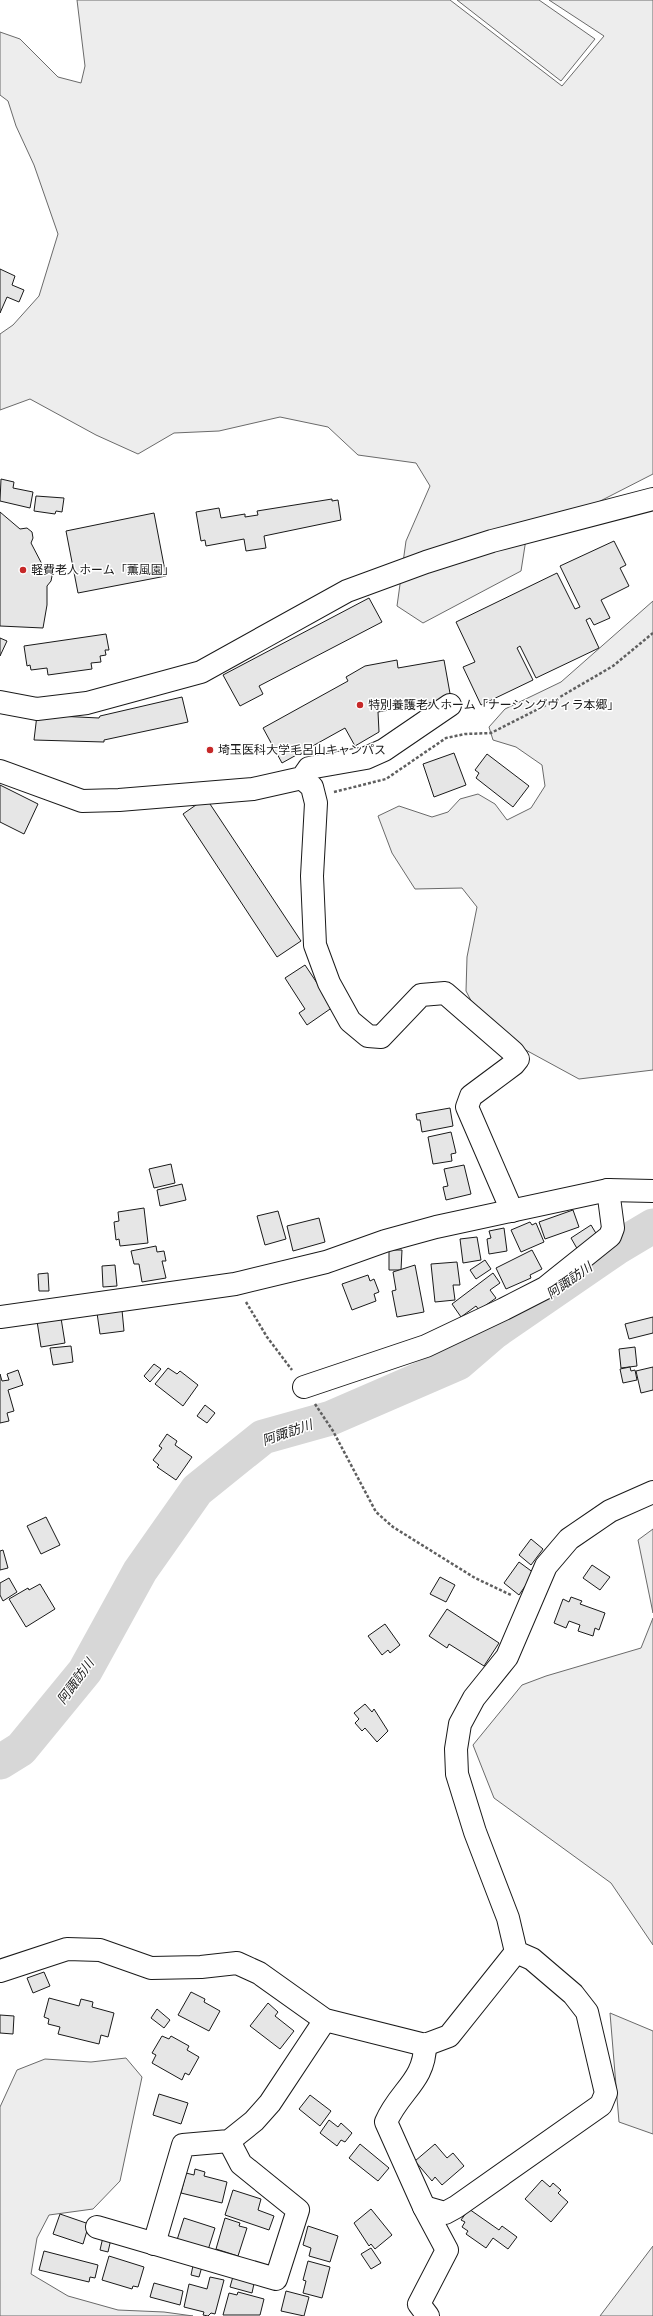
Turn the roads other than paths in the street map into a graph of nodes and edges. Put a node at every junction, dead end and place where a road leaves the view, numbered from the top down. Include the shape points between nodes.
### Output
1 (653, 499) edge
2 (0, 702) edge
3 (450, 705) dead end
4 (0, 771) edge
5 (302, 778) junction
6 (608, 1190) junction
7 (653, 1191) edge
8 (512, 1211) junction
9 (0, 1317) edge
10 (304, 1386) road end
11 (653, 1492) edge
12 (516, 1952) junction
13 (0, 1972) edge
14 (325, 2020) junction
15 (425, 2045) junction
16 (229, 2141) junction
17 (424, 2207) junction
18 (97, 2227) dead end
19 (154, 2244) junction
20 (428, 2316) edge

1 - 2 street via 492,541 426,562 347,592 201,672 87,703 37,709
3 - 5 street via 384,750 366,758 309,768
4 - 5 street via 82,801 253,789
5 - 8 street via 312,787 316,804 312,876 315,945 329,983 350,1021 368,1036 381,1037 421,995 445,993 514,1052 518,1059 471,1096 467,1107
6 - 7 street
6 - 8 street
6 - 10 street via 613,1228 610,1236 546,1288 426,1346
8 - 9 street via 436,1226 385,1240 326,1262 235,1284
11 - 12 street via 610,1511 569,1539 546,1566 507,1657 474,1698 460,1724 456,1774 508,1918
12 - 15 street via 449,2036
12 - 17 street via 532,1959 573,1994 587,2012 606,2093 602,2105 445,2213
13 - 14 street via 67,1949 100,1950 151,1968 237,1963 259,1973
14 - 15 street
14 - 16 street via 270,2102 254,2121
15 - 17 street via 425,2060 413,2084 392,2107 386,2122
16 - 19 street via 183,2145
16 - 19 street via 241,2164 298,2210 276,2279
17 - 20 street via 447,2250 419,2304
18 - 19 street

